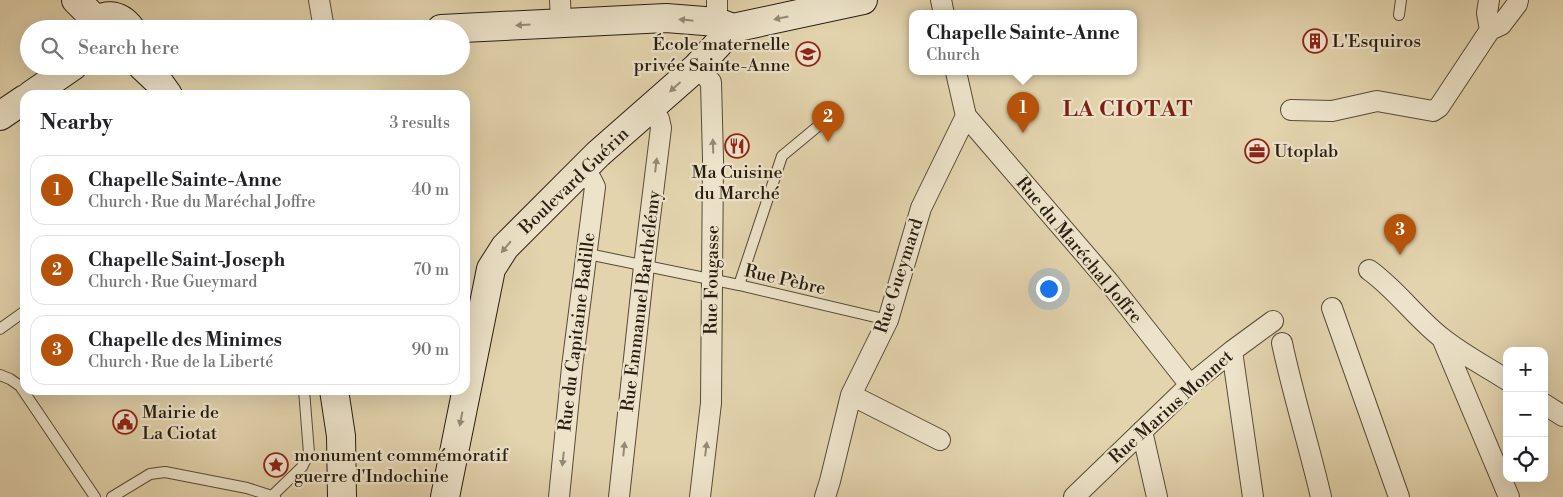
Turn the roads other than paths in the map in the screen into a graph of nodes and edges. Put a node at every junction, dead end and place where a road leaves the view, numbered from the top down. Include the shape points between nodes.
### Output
1 (76, 0) edge
2 (319, 0) edge
3 (862, 0) edge
4 (1401, 0) edge
5 (1488, 0) edge
6 (1518, 0) edge
7 (561, 11) edge
8 (1399, 15) dead end
9 (722, 17) edge
10 (108, 19) edge
11 (322, 20) edge
12 (470, 25) edge
13 (1490, 30) junction
14 (697, 67) junction
15 (61, 75) edge
16 (151, 75) edge
17 (957, 75) edge
18 (38, 90) edge
19 (164, 90) edge
20 (20, 102) edge
21 (650, 109) junction
22 (1291, 110) dead end
23 (0, 116) edge
24 (966, 116) junction
25 (818, 127) dead end
26 (583, 171) junction
27 (587, 252) junction
28 (644, 266) junction
29 (1369, 270) dead end
30 (711, 280) junction
31 (739, 285) junction
32 (1332, 308) dead end
33 (20, 315) edge
34 (888, 320) junction
35 (1273, 321) dead end
36 (0, 329) edge
37 (1442, 338) junction
38 (1282, 343) dead end
39 (1232, 351) junction
40 (470, 373) edge
41 (0, 375) edge
42 (1503, 377) edge
43 (1190, 385) junction
44 (20, 386) edge
45 (26, 395) edge
46 (304, 395) edge
47 (335, 395) edge
48 (466, 395) edge
49 (850, 395) junction
50 (1548, 407) edge
51 (1563, 416) edge
52 (1142, 431) junction
53 (940, 440) dead end
54 (274, 496) edge
55 (95, 497) edge
56 (112, 497) edge
57 (342, 497) edge
58 (445, 497) edge
59 (558, 497) edge
60 (619, 497) edge
61 (700, 497) edge
62 (825, 497) edge
63 (1074, 497) edge
64 (1157, 497) edge
65 (1253, 497) edge
66 (1321, 497) edge
67 (1400, 497) edge
68 (1509, 497) edge

1 - 10 street
2 - 11 street
3 -> 9 street
4 - 8 lane
5 - 13 street
6 - 13 street via 1501,25
9 -> 7 street via 666,18
7 -> 12 street
9 - 14 street, Boulevard Guérin
13 - 22 street via 1439,107 1433,111 1378,101 1332,112
14 -> 21 street, Boulevard Guérin
30 -> 14 street, Rue Fougasse via 711,82
15 - 18 street
16 - 19 street
17 - 24 street
20 - 23 street
21 - 26 street, Boulevard Guérin
28 -> 21 street, Rue Emmanuel Barthélémy via 661,128
24 - 34 street, Rue Gueymard via 921,208
24 - 43 street, Rue du Maréchal Joffre via 1108,281
25 - 31 lane via 782,156
26 - 27 street, Rue du Capitaine Badille via 595,187
26 -> 40 street, Boulevard Guérin via 505,247 491,269
27 - 28 lane, Rue Pèbre
27 -> 59 street, Rue du Capitaine Badille
28 - 30 lane, Rue Pèbre
60 -> 28 street, Rue Emmanuel Barthélémy
29 - 37 street
30 - 31 lane, Rue Pèbre
61 -> 30 street, Rue Fougasse via 711,404
31 - 34 lane, Rue Pèbre
32 - 67 street
33 - 36 lane
34 - 49 street, Rue Gueymard
35 - 39 street, Rue Marius Monnet
37 - 42 street
37 - 68 street
38 - 66 street
39 - 43 street, Rue Marius Monnet
39 - 65 street
41 - 44 lane
43 - 52 street, Rue Marius Monnet
45 - 55 lane
46 - 54 lane via 310,453 302,467
47 - 57 street via 341,436
48 -> 58 street, Boulevard Guérin
49 - 53 street
49 - 62 street, Rue Gueymard
50 - 51 street
52 - 63 street, Rue Marius Monnet
52 - 64 street
54 - 56 lane via 165,472 150,474

